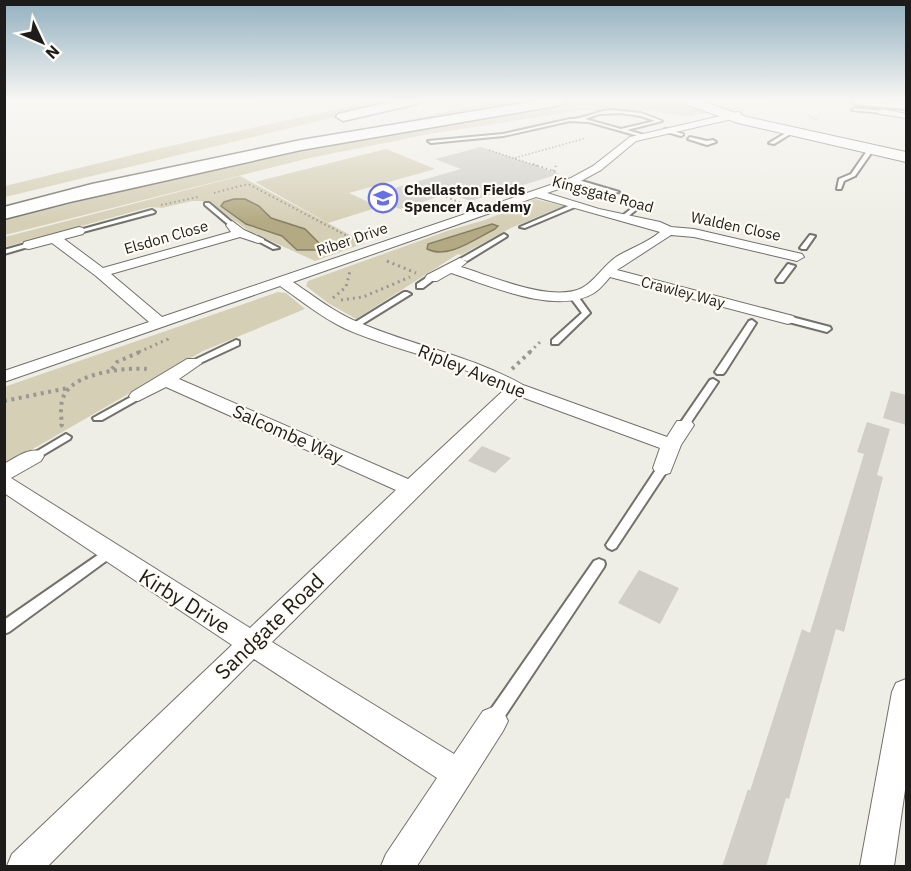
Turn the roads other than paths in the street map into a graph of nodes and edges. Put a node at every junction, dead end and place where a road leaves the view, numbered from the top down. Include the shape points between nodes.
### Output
1 (243, 142) edge
2 (256, 142) edge
3 (296, 142) edge
4 (319, 142) edge
5 (628, 142) edge
6 (702, 142) edge
7 (713, 142) dead end
8 (839, 142) edge
9 (871, 149) junction
10 (906, 157) edge
11 (114, 175) junction
12 (573, 180) junction
13 (839, 188) dead end
14 (616, 192) dead end
15 (535, 193) junction
16 (70, 196) junction
17 (4, 203) edge
18 (207, 204) dead end
19 (573, 206) junction
20 (638, 206) dead end
21 (152, 210) road end
22 (4, 213) edge
23 (624, 218) junction
24 (523, 227) dead end
25 (236, 229) junction
26 (79, 231) joint
27 (668, 231) junction
28 (504, 236) dead end
29 (54, 238) junction
30 (258, 239) joint
31 (29, 245) joint
32 (275, 248) dead end
33 (4, 252) edge
34 (801, 252) joint
35 (464, 259) joint
36 (449, 268) junction
37 (607, 272) junction
38 (101, 273) junction
39 (780, 280) dead end
40 (282, 281) junction
41 (426, 282) dead end
42 (407, 294) dead end
43 (573, 297) junction
44 (756, 317) junction
45 (788, 319) joint
46 (161, 324) junction
47 (353, 326) junction
48 (827, 329) dead end
49 (555, 342) dead end
50 (236, 343) dead end
51 (193, 363) joint
52 (720, 372) dead end
53 (4, 377) edge
54 (167, 379) junction
55 (713, 382) dead end
56 (517, 389) junction
57 (138, 396) joint
58 (98, 418) dead end
59 (684, 425) joint
60 (66, 437) dead end
61 (671, 445) junction
62 (34, 456) joint
63 (663, 468) joint
64 (4, 473) edge
65 (4, 483) edge
66 (411, 488) junction
67 (612, 545) dead end
68 (109, 553) junction
69 (599, 564) dead end
70 (4, 628) edge
71 (251, 643) junction
72 (906, 692) edge
73 (493, 721) joint
74 (458, 774) junction
75 (24, 867) edge
76 (398, 867) edge
77 (877, 867) edge

1 - 11 highway
2 - 11 highway
3 - 16 highway
4 - 16 highway
5 - 12 street, Riber Drive via 597,168
6 - 7 lane
8 - 9 main road
9 - 10 main road
9 - 13 lane via 853,175 841,180
11 - 17 highway
12 - 14 lane
12 - 15 street, Riber Drive
15 - 19 street, Kingsgate Road
15 - 40 street, Riber Drive
16 - 22 highway
18 - 25 lane
19 - 23 street, Kingsgate Road
19 - 24 lane
20 - 23 lane
21 - 26 lane
23 - 27 street, Kingsgate Road
25 - 30 street
25 - 38 street, Elsdon Close
26 - 29 street
27 - 34 street, Walden Close
27 - 37 street, Kingsgate Road
28 - 35 lane
29 - 31 street
29 - 38 street
30 - 32 lane
31 - 33 lane
34 - 39 lane
35 - 36 street
36 - 41 street
36 - 43 street via 555,298
37 - 43 street, Kingsgate Road via 590,290
37 - 44 street, Crawley Way
38 - 46 street
40 - 46 street, Riber Drive
40 - 47 street, Ripley Avenue via 324,312
42 - 47 lane
43 - 49 lane via 586,313
44 - 45 street, Crawley Way
44 - 52 lane
45 - 48 lane
46 - 53 street, Riber Drive
47 - 56 street, Ripley Avenue via 468,366
50 - 51 lane
51 - 54 street
54 - 57 street
54 - 66 street, Salcombe Way
55 - 59 lane
56 - 61 street, Ripley Avenue
56 - 66 street, Sandgate Road via 505,396
57 - 58 lane
59 - 61 street
60 - 62 lane
61 - 63 street
62 - 64 street
63 - 67 lane
65 - 68 street, Kirby Drive
66 - 71 street, Sandgate Road
68 - 70 lane
68 - 71 street, Kirby Drive
69 - 73 lane
71 - 74 street, Kirby Drive
71 - 75 street, Sandgate Road
72 - 77 street
73 - 74 street
74 - 76 street

